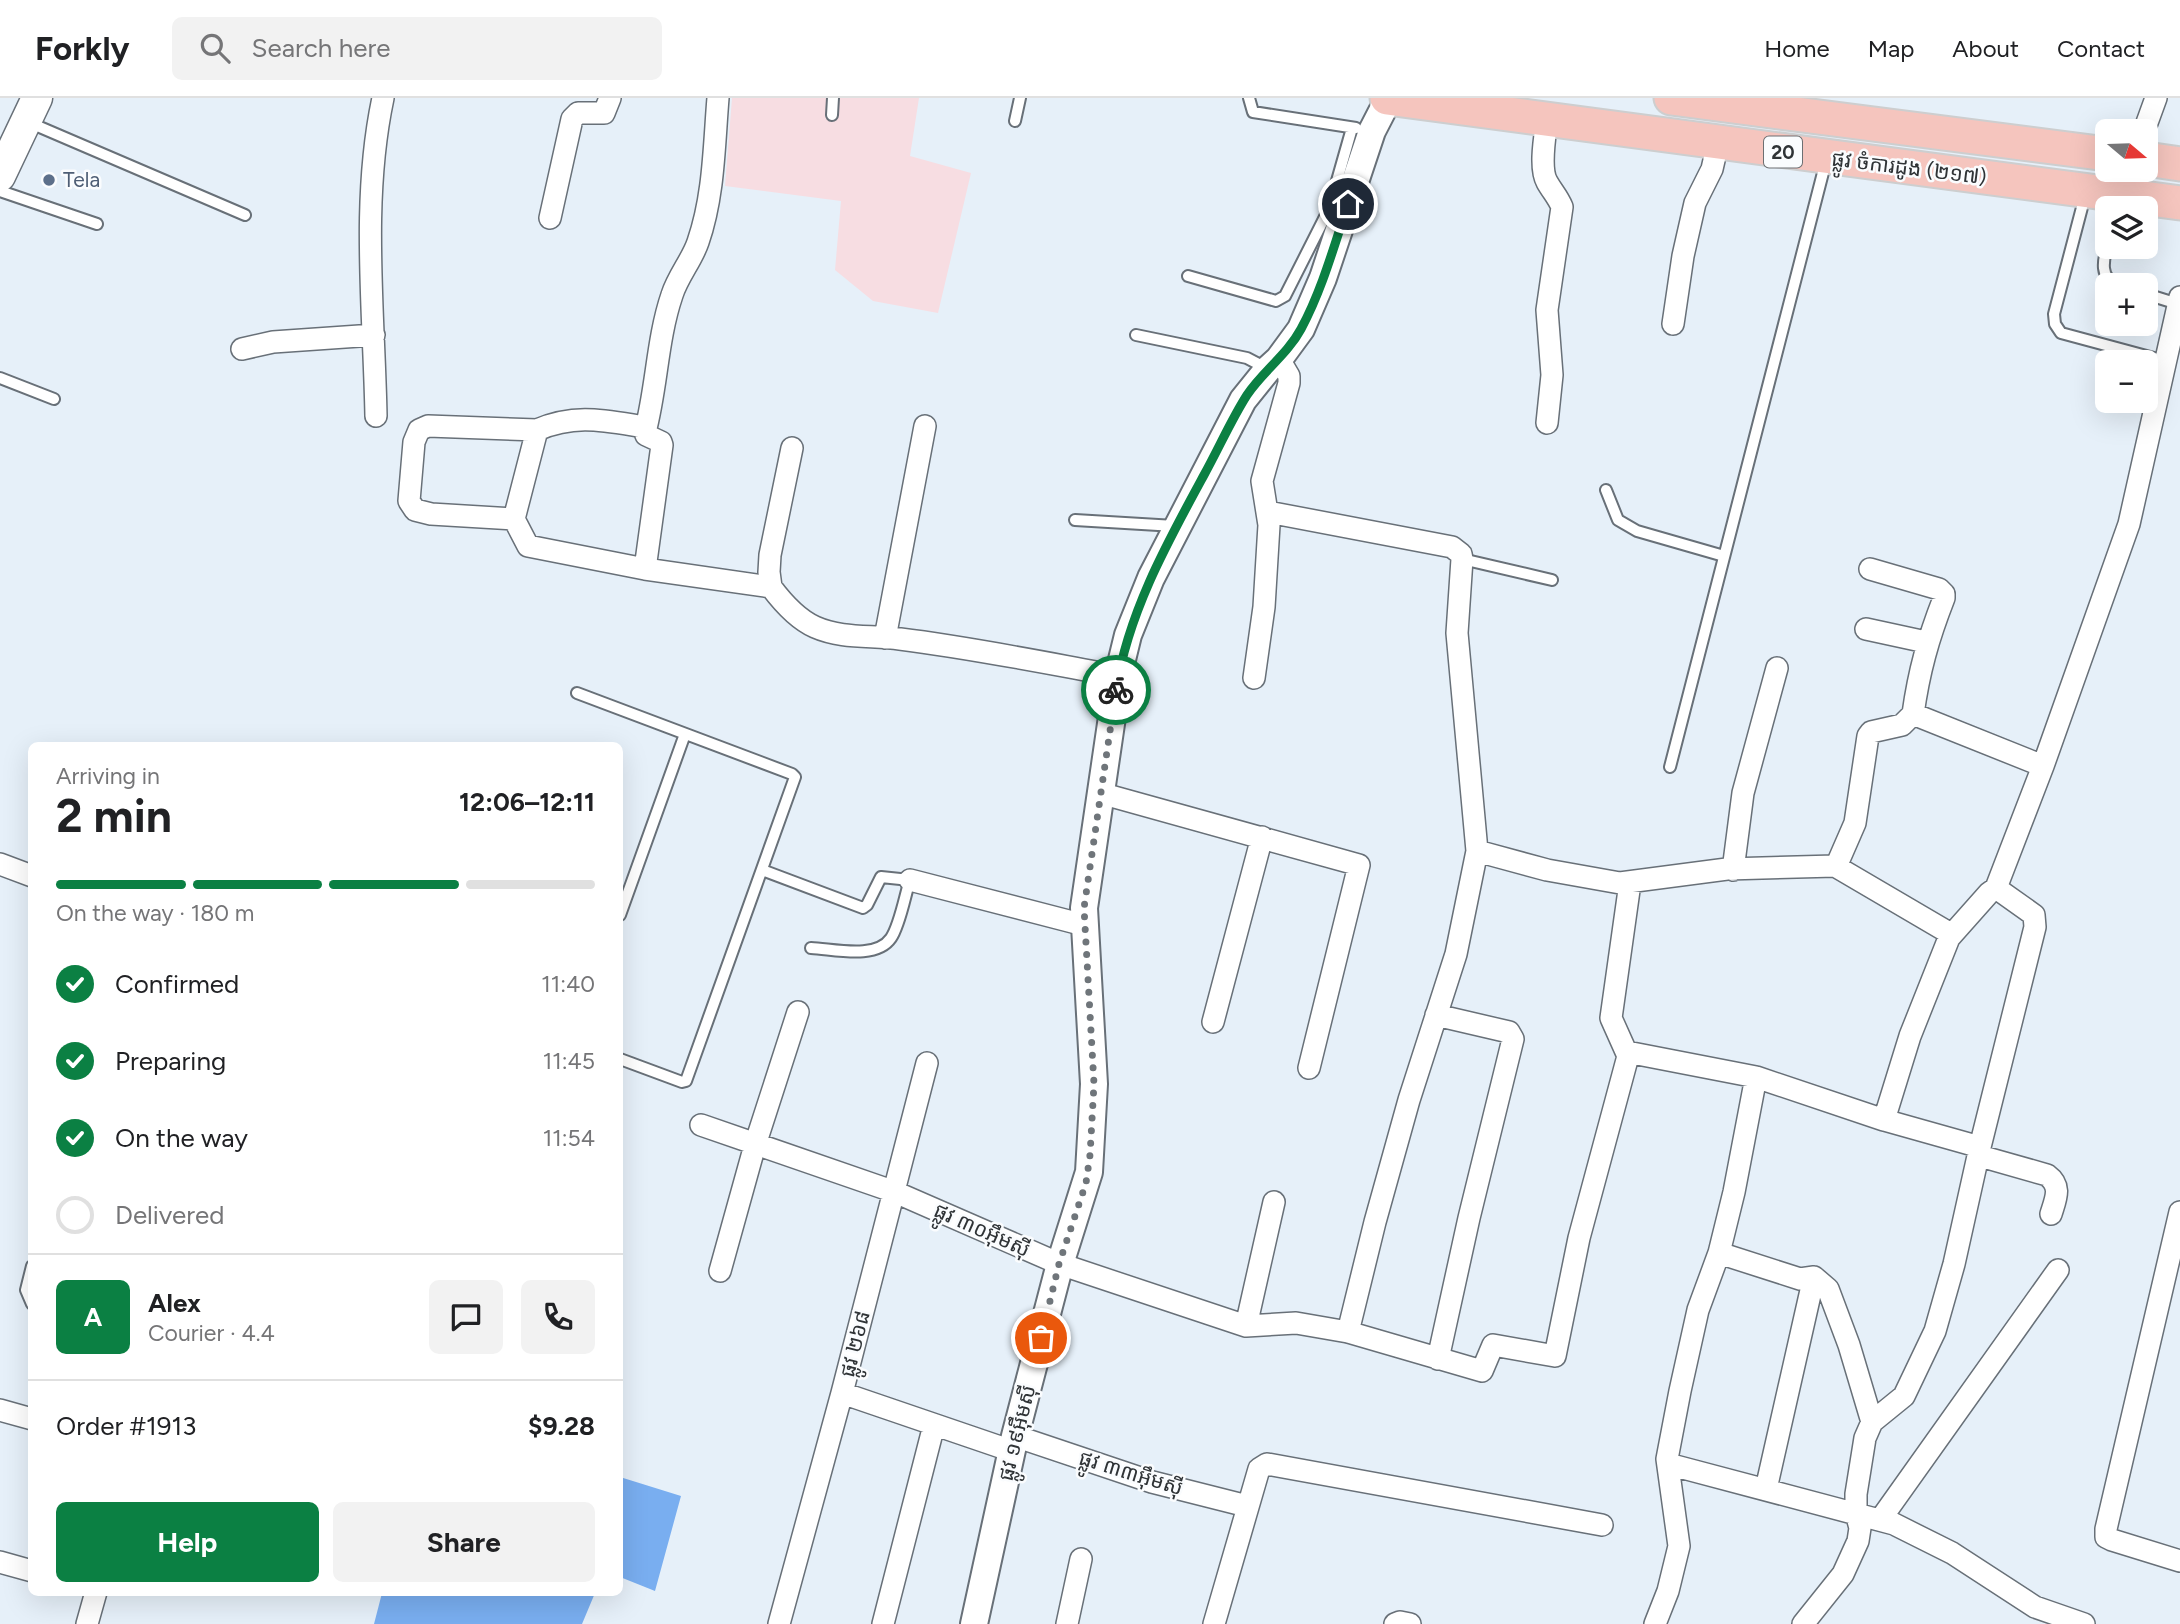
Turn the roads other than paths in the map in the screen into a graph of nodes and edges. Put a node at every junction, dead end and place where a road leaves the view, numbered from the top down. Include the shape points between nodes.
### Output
1 (383, 98) edge
2 (610, 98) edge
3 (718, 98) edge
4 (833, 98) edge
5 (1020, 98) edge
6 (1249, 98) edge
7 (1389, 98) edge
8 (1671, 98) edge
9 (2156, 98) edge
10 (1746, 103) edge
11 (31, 110) edge
12 (832, 115) dead end
13 (2148, 119) edge
14 (1547, 120) junction
15 (1015, 121) dead end
16 (1362, 129) junction
17 (1718, 143) junction
18 (2095, 152) edge
19 (1827, 158) junction
20 (2158, 161) edge
21 (2180, 164) edge
22 (0, 176) edge
23 (2086, 190) junction
24 (0, 191) edge
25 (2124, 191) edge
26 (2180, 203) edge
27 (245, 215) dead end
28 (550, 218) dead end
29 (97, 224) dead end
30 (1188, 276) dead end
31 (2158, 296) edge
32 (2179, 300) edge
33 (1673, 324) dead end
34 (374, 335) junction
35 (1136, 335) dead end
36 (242, 349) dead end
37 (2165, 361) junction
38 (1274, 364) junction
39 (0, 378) edge
40 (54, 399) dead end
41 (376, 416) dead end
42 (1547, 423) dead end
43 (925, 426) dead end
44 (646, 427) junction
45 (537, 430) junction
46 (792, 448) dead end
47 (1606, 490) dead end
48 (1268, 512) junction
49 (514, 519) junction
50 (1075, 520) dead end
51 (1177, 526) junction
52 (1724, 556) junction
53 (1462, 559) junction
54 (645, 569) junction
55 (1870, 569) dead end
56 (1552, 580) dead end
57 (771, 587) junction
58 (1866, 629) dead end
59 (885, 638) junction
60 (1926, 642) junction
61 (1777, 668) dead end
62 (1118, 676) junction
63 (1254, 678) dead end
64 (577, 693) dead end
65 (1913, 713) junction
66 (685, 734) junction
67 (2043, 766) junction
68 (1670, 767) dead end
69 (1100, 793) junction
70 (1262, 837) junction
71 (1477, 851) junction
72 (0, 864) edge
73 (1835, 866) junction
74 (762, 870) junction
75 (1733, 870) junction
76 (28, 874) edge
77 (910, 880) junction
78 (1630, 883) junction
79 (1996, 888) junction
80 (623, 907) edge
81 (1084, 925) junction
82 (1951, 934) junction
83 (811, 948) dead end
84 (798, 1012) dead end
85 (1436, 1015) junction
86 (1213, 1021) dead end
87 (1627, 1052) junction
88 (623, 1060) edge
89 (927, 1063) dead end
90 (1309, 1068) dead end
91 (1756, 1077) junction
92 (1884, 1120) junction
93 (701, 1125) dead end
94 (755, 1145) junction
95 (1980, 1151) junction
96 (895, 1192) junction
97 (1274, 1202) dead end
98 (2180, 1212) edge
99 (2051, 1214) dead end
100 (1719, 1253) junction
101 (1059, 1264) junction
102 (720, 1270) dead end
103 (2057, 1270) dead end
104 (1814, 1277) junction
105 (1246, 1326) junction
106 (1348, 1332) junction
107 (1437, 1359) junction
108 (842, 1393) junction
109 (0, 1410) edge
110 (28, 1418) edge
111 (1872, 1422) junction
112 (934, 1425) junction
113 (1014, 1443) junction
114 (1668, 1464) junction
115 (1766, 1489) junction
116 (1247, 1506) junction
117 (1856, 1513) junction
118 (1880, 1520) junction
119 (1602, 1525) dead end
120 (1081, 1559) dead end
121 (2180, 1560) edge
122 (0, 1562) edge
123 (28, 1570) edge
124 (95, 1596) edge
125 (1812, 1621) edge
126 (87, 1624) edge
127 (779, 1624) edge
128 (883, 1624) edge
129 (974, 1624) edge
130 (1067, 1624) edge
131 (1214, 1624) edge
132 (1395, 1624) edge
133 (1410, 1624) edge
134 (1656, 1624) edge
135 (2084, 1624) edge

1 - 34 street via 370,252
2 - 28 street via 604,113 578,113 572,119
3 - 44 street via 704,224 673,292
4 - 12 lane
5 - 15 lane
6 - 16 lane via 1253,113
7 - 14 main road, ផ្លូវ ចំការដូង (២១៧) / 20
7 - 16 street, ផ្លូវ ១៩អ៊ឹមស៊ី
8 - 10 main road, ផ្លូវ ចំការដូង (២១៧) / 20
9 - 13 street
10 - 18 main road, ផ្លូវ ចំការដូង (២១៧) / 20
11 - 22 main road
11 - 27 lane
14 - 17 main road, ផ្លូវ ចំការដូង (២១៧) / 20
14 - 42 street via 1545,180 1562,207 1547,310 1552,375
16 - 30 lane via 1329,209 1285,296 1276,301
16 - 38 street, ផ្លូវ ១៩អ៊ឹមស៊ី via 1323,278 1301,329
17 - 19 main road, ផ្លូវ ចំការដូង (២១៧) / 20
17 - 33 street via 1712,169 1695,203
19 - 23 main road, ផ្លូវ ចំការដូង (២១៧) / 20
19 - 52 lane
20 - 21 main road
23 - 25 main road, ផ្លូវ ចំការដូង (២១៧) / 20
23 - 37 lane via 2055,324 2061,332
24 - 29 lane
25 - 26 main road, ផ្លូវ ចំការដូង (២១៧) / 20
31 - 32 lane
32 - 37 street
34 - 36 street via 273,342
34 - 41 street
35 - 38 lane
37 - 67 street via 2129,524
38 - 48 street via 1289,376 1289,383 1262,481
38 - 51 street, ផ្លូវ ១៩អ៊ឹមស៊ី via 1244,400
39 - 40 lane
43 - 59 street
44 - 45 street via 587,418
44 - 54 street via 646,436 662,445
45 - 49 street
45 - 49 street via 428,426 419,430 414,442 409,501 415,510
46 - 57 street via 771,555
47 - 52 lane via 1618,520 1637,531
48 - 53 street via 1452,547
48 - 63 street via 1264,607
49 - 54 street via 530,547
50 - 51 lane
51 - 62 street, ផ្លូវ ១៩អ៊ឹមស៊ី via 1139,606
52 - 68 lane
53 - 56 lane
53 - 71 street via 1457,634
54 - 57 street
55 - 60 street via 1942,591 1944,598
57 - 59 street via 792,611 815,627 845,636
58 - 60 street
59 - 62 street
60 - 65 street
61 - 75 street via 1743,793
62 - 69 street, ផ្លូវ ១៩អ៊ឹមស៊ី
64 - 66 lane
65 - 67 street
65 - 73 street via 1902,725 1869,733 1855,823
66 - 74 lane via 795,777
66 - 80 lane
67 - 79 street
69 - 70 street
69 - 81 street, ផ្លូវ ១៩អ៊ឹមស៊ី
70 - 86 street
70 - 90 street via 1359,865
71 - 78 street via 1547,870
71 - 85 street via 1455,954
72 - 76 street
73 - 75 street
73 - 82 street
74 - 77 lane via 863,908 881,877
74 - 88 lane via 686,1081
75 - 78 street
77 - 81 street
77 - 83 lane via 892,937 882,947
78 - 87 street via 1611,1018
79 - 82 street
79 - 95 street via 2034,915 2035,927
81 - 101 street, ផ្លូវ ១៩អ៊ឹមស៊ី via 1094,1084 1090,1155 1086,1183
82 - 92 street via 1910,1036
84 - 94 street
85 - 106 street
85 - 107 street via 1509,1032 1513,1039
87 - 91 street
87 - 107 street, ផ្លូវ ៣០អ៊ឹមស៊ី via 1579,1238 1555,1356 1493,1345 1482,1371
89 - 96 street, ផ្លូវ ២៦៨
91 - 92 street
91 - 100 street
92 - 95 street
93 - 94 street, ផ្លូវ ៣០អ៊ឹមស៊ី
94 - 96 street, ផ្លូវ ៣០អ៊ឹមស៊ី
94 - 102 street
95 - 99 street via 2054,1180 2058,1190
95 - 111 street via 1935,1331 1904,1396
96 - 101 street, ផ្លូវ ៣០អ៊ឹមស៊ី
96 - 108 street, ផ្លូវ ២៦៨
97 - 105 street
98 - 121 street via 2106,1536
100 - 104 street via 1800,1279
100 - 114 street via 1689,1342
101 - 105 street, ផ្លូវ ៣០អ៊ឹមស៊ី
101 - 113 street, ផ្លូវ ១៩អ៊ឹមស៊ី
103 - 118 street
104 - 111 street via 1828,1289
104 - 115 street
105 - 106 street, ផ្លូវ ៣០អ៊ឹមស៊ី via 1296,1323
106 - 107 street, ផ្លូវ ៣០អ៊ឹមស៊ី
108 - 112 street, ផ្លូវ ៣៣អ៊ឹមស៊ី
108 - 127 street, ផ្លូវ ២៦៨
109 - 110 street
111 - 117 street via 1865,1438
112 - 113 street, ផ្លូវ ៣៣អ៊ឹមស៊ី
112 - 128 street
113 - 116 street, ផ្លូវ ៣៣អ៊ឹមស៊ី
113 - 129 street, ផ្លូវ ១៩អ៊ឹមស៊ី
114 - 115 street
114 - 134 street via 1679,1546
115 - 117 street
116 - 119 street via 1259,1469 1267,1464
116 - 131 street
117 - 118 street
117 - 125 street via 1860,1535 1843,1574
118 - 135 street via 1952,1553 2035,1607
120 - 130 street
122 - 123 street
124 - 126 street
132 - 133 street

